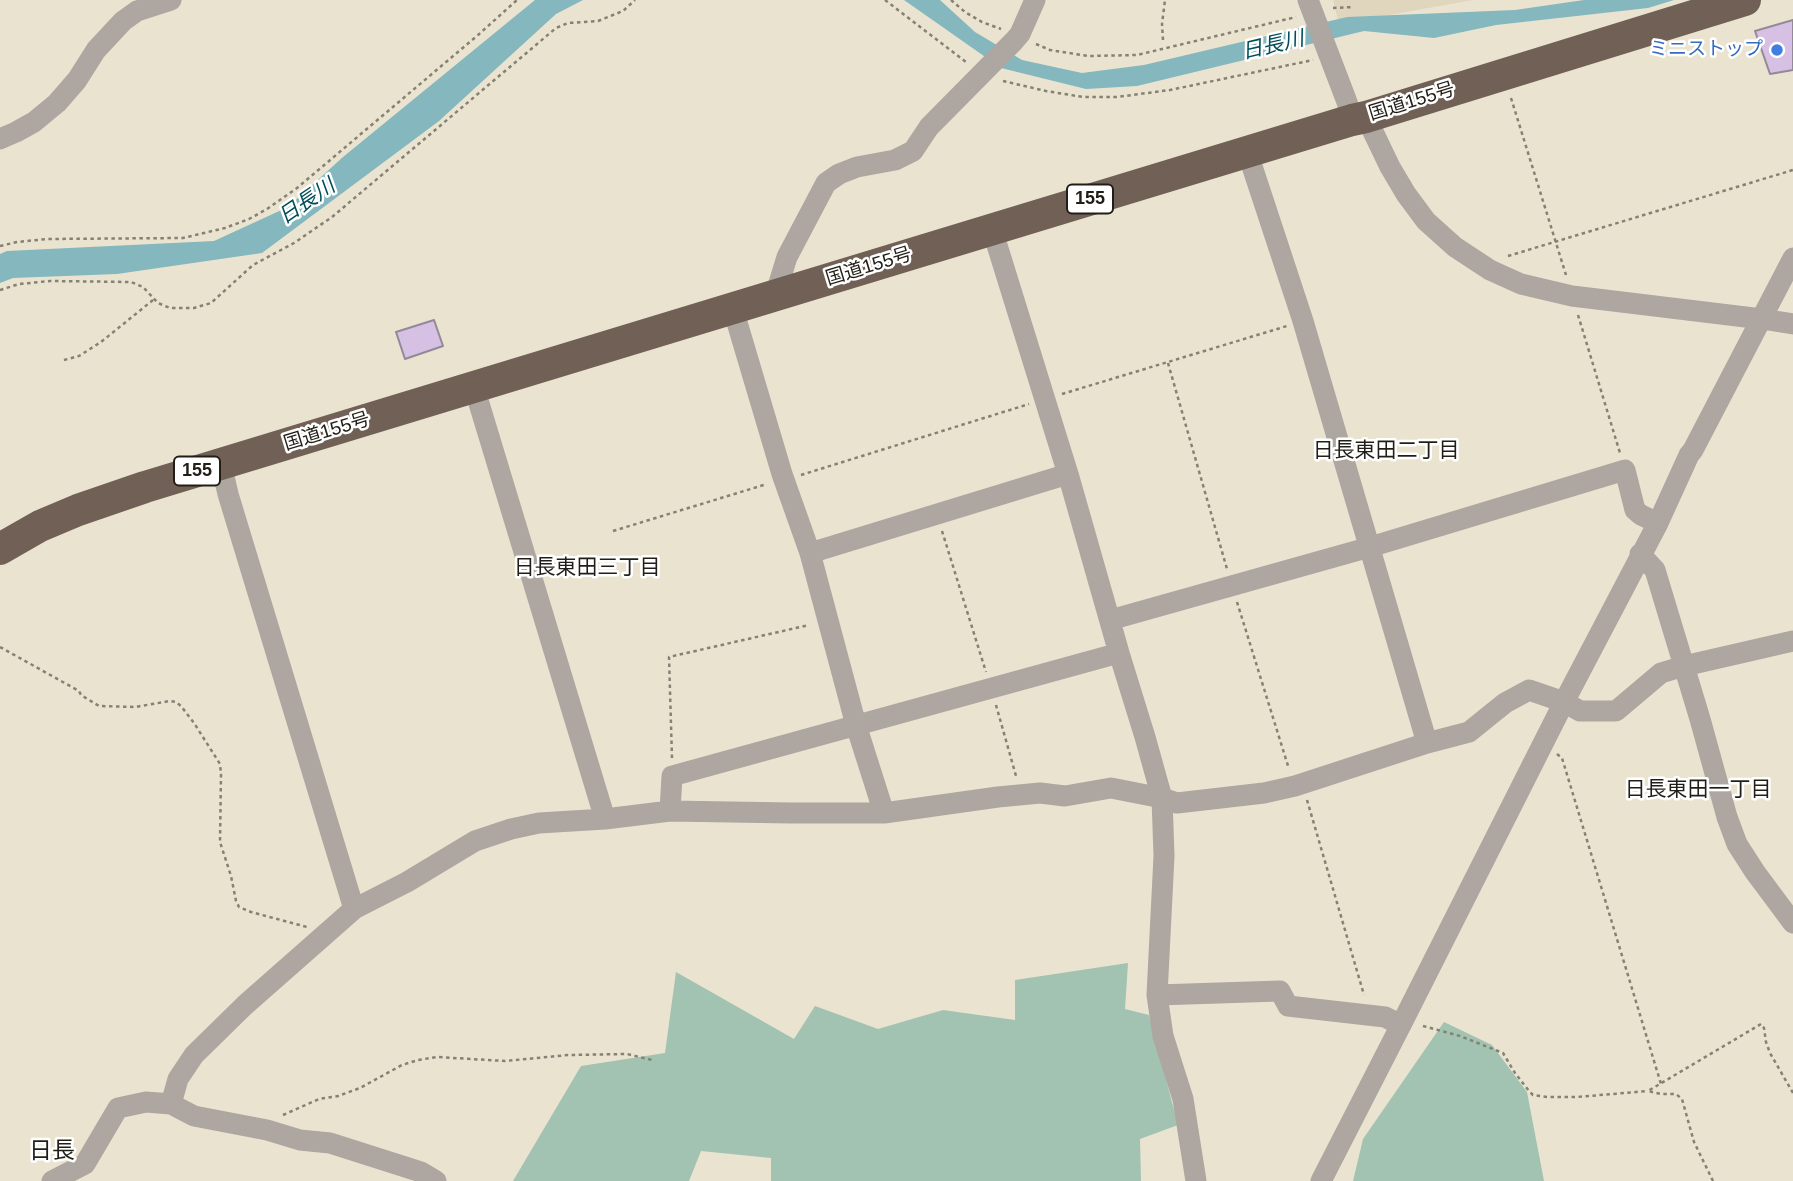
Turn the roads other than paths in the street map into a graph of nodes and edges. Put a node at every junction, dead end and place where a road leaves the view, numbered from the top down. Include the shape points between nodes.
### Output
1 (171, 0) edge
2 (1035, 0) edge
3 (1745, 0) edge
4 (1313, 11) edge
5 (1359, 118) junction
6 (0, 139) edge
7 (1247, 152) junction
8 (992, 229) junction
9 (1793, 258) edge
10 (775, 296) junction
11 (733, 309) junction
12 (1762, 318) junction
13 (1793, 324) edge
14 (474, 387) junction
15 (221, 464) junction
16 (1068, 474) junction
17 (1658, 523) junction
18 (1370, 547) junction
19 (0, 549) edge
20 (810, 553) junction
21 (1640, 554) junction
22 (1110, 620) junction
23 (1793, 642) edge
24 (1119, 653) junction
25 (1684, 666) junction
26 (1564, 702) junction
27 (856, 724) junction
28 (1427, 743) junction
29 (1162, 798) junction
30 (670, 811) junction
31 (884, 813) junction
32 (605, 819) junction
33 (354, 909) junction
34 (1793, 923) edge
35 (1157, 995) junction
36 (1403, 1021) junction
37 (171, 1104) junction
38 (52, 1181) edge
39 (436, 1181) edge
40 (1196, 1181) edge
41 (1321, 1181) edge

1 - 6 street via 137,11 123,21 57,103 34,122
2 - 10 street via 1016,38 929,127 913,151 895,160 858,167 826,183 787,257
3 - 5 highway, 国道155号 / 155
4 - 5 street via 1347,102
5 - 7 highway, 国道155号 / 155
5 - 12 street via 1426,221 1490,270 1521,284 1572,296
7 - 8 highway, 国道155号 / 155
7 - 18 street
8 - 10 highway, 国道155号 / 155
8 - 16 street
9 - 12 street
10 - 11 highway, 国道155号 / 155
11 - 14 highway, 国道155号 / 155
11 - 20 street
12 - 13 street
12 - 17 street
14 - 15 highway, 国道155号 / 155
14 - 32 street
15 - 19 highway, 国道155号 / 155 via 78,510
15 - 33 street
16 - 20 street
16 - 22 street
17 - 18 street via 1635,510 1625,470
17 - 21 street
18 - 22 street
18 - 28 street
20 - 27 street
21 - 25 street via 1655,570
21 - 26 street
22 - 24 street
23 - 25 street
24 - 27 street
24 - 29 street
25 - 26 street via 1661,673 1616,711 1580,711
25 - 34 street via 1737,844
26 - 28 street via 1529,690 1469,732
26 - 36 street
27 - 30 street via 673,776
27 - 31 street
28 - 29 street via 1264,793 1177,803
29 - 31 street via 1111,788
29 - 35 street
30 - 31 street
30 - 32 street
32 - 33 street via 539,822 475,841
33 - 37 street via 194,1055 178,1079
35 - 36 street via 1279,991 1288,1006
35 - 40 street via 1163,1036 1183,1099
36 - 41 street
37 - 38 street via 146,1102 118,1108 85,1164
37 - 39 street via 194,1116 330,1143

